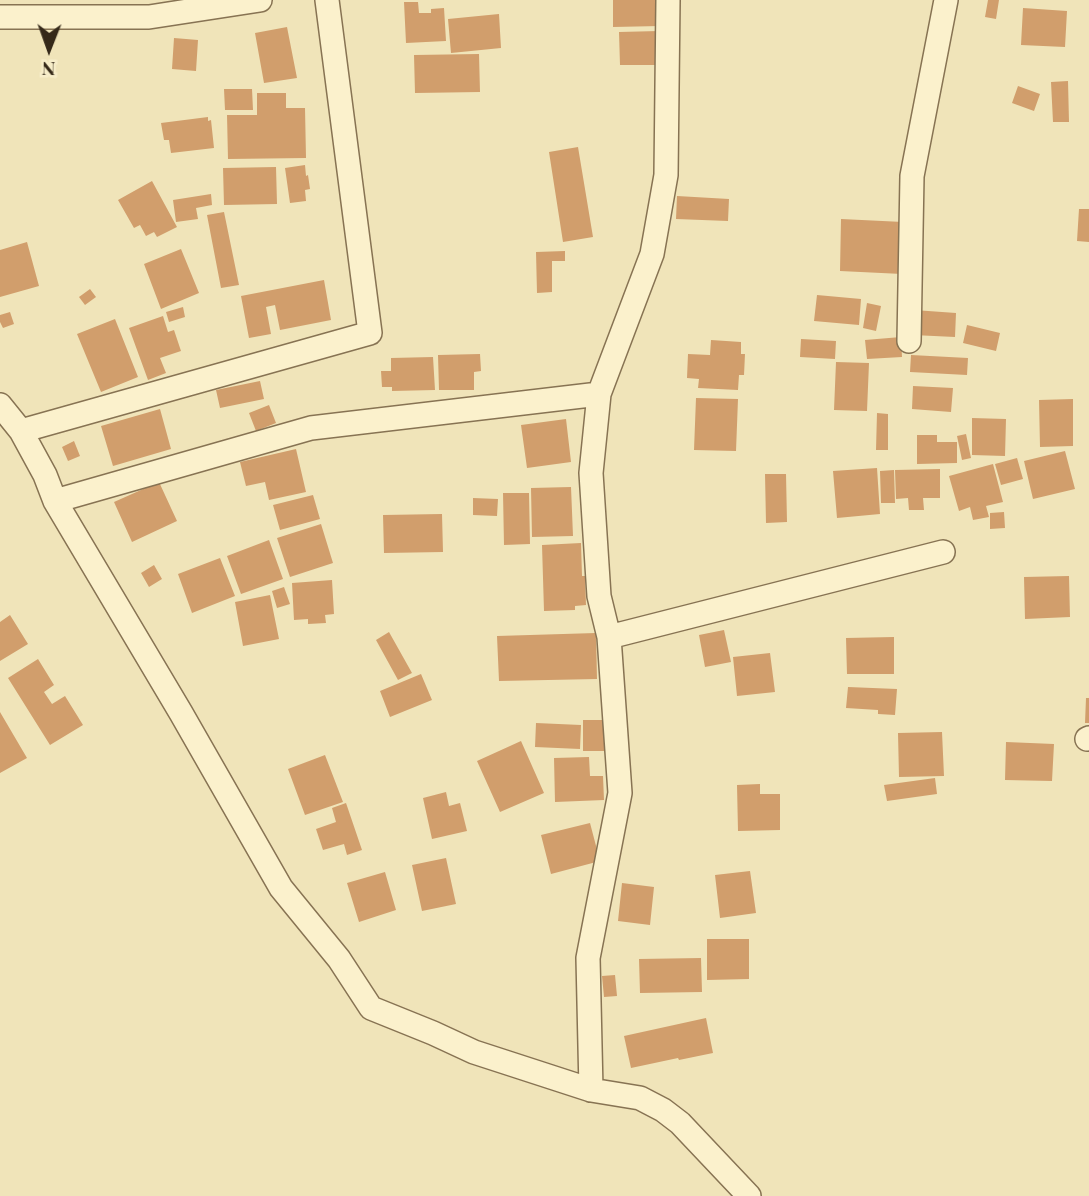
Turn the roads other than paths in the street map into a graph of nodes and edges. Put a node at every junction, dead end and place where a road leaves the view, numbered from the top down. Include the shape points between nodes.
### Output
1 (260, 0) edge
2 (327, 0) edge
3 (668, 0) edge
4 (946, 0) edge
5 (0, 17) edge
6 (909, 341) dead end
7 (599, 394) junction
8 (0, 405) edge
9 (21, 431) junction
10 (55, 501) junction
11 (943, 552) dead end
12 (609, 637) junction
13 (591, 1090) junction
14 (749, 1196) edge

1 - 5 street via 149,17
2 - 9 street via 370,333
3 - 7 street via 666,175 652,254
4 - 6 street via 912,176
7 - 10 street via 311,428
7 - 12 street via 592,473 599,596
8 - 9 street
9 - 10 street
10 - 13 street via 281,888 339,959 371,1008 474,1052
11 - 12 street
12 - 13 street via 620,793 588,958
13 - 14 street via 639,1098 663,1110

